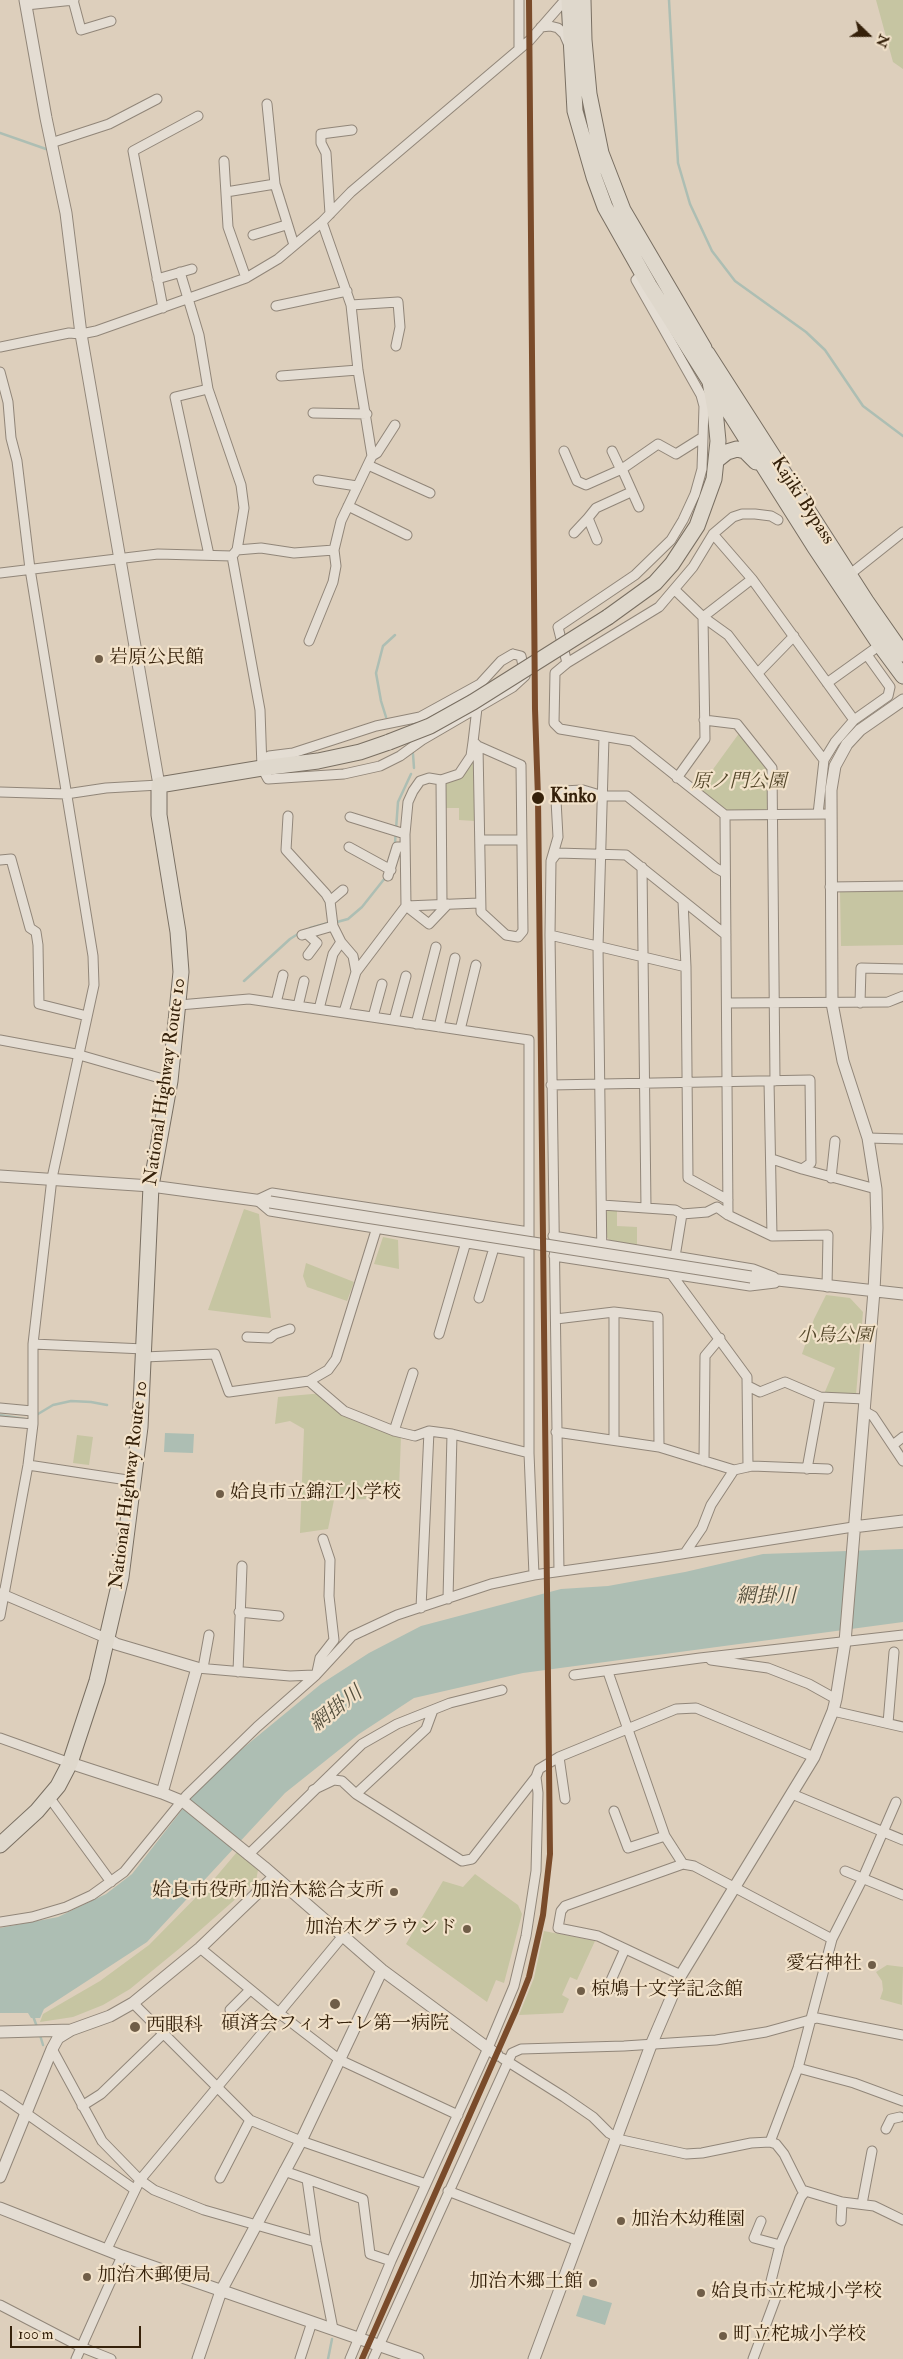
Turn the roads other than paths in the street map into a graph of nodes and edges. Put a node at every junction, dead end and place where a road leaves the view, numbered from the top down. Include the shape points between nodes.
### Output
1 (73, 0) edge
2 (519, 0) edge
3 (565, 0) edge
4 (569, 0) edge
5 (583, 0) edge
6 (26, 3) edge
7 (111, 21) dead end
8 (541, 27) junction
9 (519, 48) junction
10 (570, 48) junction
11 (157, 99) dead end
12 (267, 104) dead end
13 (198, 116) dead end
14 (352, 130) dead end
15 (51, 143) junction
16 (224, 161) dead end
17 (275, 184) junction
18 (226, 192) junction
19 (330, 214) junction
20 (322, 222) junction
21 (286, 225) junction
22 (253, 235) dead end
23 (294, 245) junction
24 (192, 269) dead end
25 (180, 272) junction
26 (246, 278) junction
27 (156, 279) junction
28 (650, 279) junction
29 (347, 291) junction
30 (188, 299) junction
31 (351, 305) junction
32 (276, 306) dead end
33 (163, 308) junction
34 (81, 334) junction
35 (396, 346) dead end
36 (0, 347) edge
37 (704, 348) junction
38 (358, 370) junction
39 (0, 372) edge
40 (281, 376) dead end
41 (708, 377) junction
42 (208, 389) junction
43 (313, 413) dead end
44 (367, 414) junction
45 (395, 425) dead end
46 (703, 437) junction
47 (564, 451) dead end
48 (612, 451) dead end
49 (372, 456) junction
50 (717, 460) junction
51 (368, 464) junction
52 (621, 469) junction
53 (772, 479) junction
54 (318, 480) dead end
55 (357, 486) junction
56 (631, 492) junction
57 (430, 493) dead end
58 (348, 506) junction
59 (638, 507) dead end
60 (588, 518) junction
61 (778, 520) dead end
62 (903, 532) edge
63 (574, 533) dead end
64 (713, 534) junction
65 (407, 535) dead end
66 (597, 540) dead end
67 (334, 550) junction
68 (234, 553) junction
69 (209, 555) junction
70 (118, 560) junction
71 (30, 569) junction
72 (0, 574) edge
73 (849, 575) junction
74 (752, 578) junction
75 (675, 590) junction
76 (703, 617) junction
77 (794, 636) junction
78 (309, 641) dead end
79 (880, 645) junction
80 (903, 654) edge
81 (867, 655) junction
82 (567, 663) junction
83 (758, 673) junction
84 (903, 676) edge
85 (827, 683) junction
86 (903, 700) edge
87 (476, 708) junction
88 (704, 720) junction
89 (854, 720) junction
90 (604, 737) junction
91 (476, 744) junction
92 (824, 760) junction
93 (262, 768) junction
94 (677, 778) junction
95 (441, 780) junction
96 (159, 785) junction
97 (0, 792) edge
98 (66, 794) junction
99 (603, 796) junction
100 (818, 814) junction
101 (830, 814) junction
102 (725, 815) junction
103 (773, 815) junction
104 (288, 816) dead end
105 (350, 817) dead end
106 (405, 834) junction
107 (481, 840) junction
108 (522, 840) junction
109 (349, 847) dead end
110 (405, 847) junction
111 (601, 853) junction
112 (0, 860) edge
113 (551, 861) junction
114 (642, 867) junction
115 (725, 873) junction
116 (903, 886) edge
117 (830, 887) junction
118 (344, 890) dead end
119 (330, 901) junction
120 (682, 901) junction
121 (479, 903) junction
122 (445, 904) junction
123 (406, 906) junction
124 (333, 926) junction
125 (550, 935) junction
126 (726, 935) junction
127 (341, 942) junction
128 (436, 947) dead end
129 (598, 947) junction
130 (308, 955) dead end
131 (643, 957) junction
132 (455, 958) dead end
133 (476, 965) dead end
134 (686, 967) junction
135 (903, 968) edge
136 (356, 972) junction
137 (283, 975) dead end
138 (406, 976) dead end
139 (304, 981) dead end
140 (382, 984) dead end
141 (903, 996) edge
142 (774, 1002) junction
143 (276, 1003) junction
144 (727, 1003) junction
145 (832, 1003) junction
146 (860, 1003) junction
147 (179, 1005) junction
148 (298, 1006) junction
149 (319, 1009) junction
150 (344, 1012) junction
151 (87, 1016) junction
152 (373, 1017) junction
153 (394, 1020) junction
154 (416, 1024) junction
155 (439, 1027) junction
156 (460, 1030) junction
157 (0, 1040) edge
158 (79, 1055) junction
159 (170, 1081) junction
160 (772, 1081) junction
161 (686, 1082) junction
162 (727, 1082) junction
163 (644, 1083) junction
164 (600, 1084) junction
165 (551, 1085) junction
166 (868, 1138) junction
167 (903, 1139) edge
168 (835, 1141) dead end
169 (772, 1159) junction
170 (802, 1169) junction
171 (0, 1176) edge
172 (52, 1178) junction
173 (831, 1178) junction
174 (152, 1186) junction
175 (876, 1189) junction
176 (257, 1200) junction
177 (728, 1200) junction
178 (602, 1205) junction
179 (646, 1208) junction
180 (380, 1210) junction
181 (682, 1214) junction
182 (728, 1215) junction
183 (377, 1228) junction
184 (499, 1228) junction
185 (529, 1232) junction
186 (553, 1236) junction
187 (772, 1236) junction
188 (466, 1242) junction
189 (495, 1246) junction
190 (603, 1246) junction
191 (529, 1253) junction
192 (554, 1256) junction
193 (674, 1256) junction
194 (602, 1263) junction
195 (672, 1275) junction
196 (785, 1281) junction
197 (827, 1287) junction
198 (874, 1291) junction
199 (903, 1294) edge
200 (479, 1298) dead end
201 (614, 1312) junction
202 (556, 1319) junction
203 (290, 1329) dead end
204 (438, 1334) dead end
205 (246, 1337) dead end
206 (720, 1338) junction
207 (33, 1344) junction
208 (144, 1353) junction
209 (413, 1373) dead end
210 (308, 1381) junction
211 (748, 1386) junction
212 (820, 1398) junction
213 (865, 1399) junction
214 (0, 1408) edge
215 (32, 1411) junction
216 (864, 1411) junction
217 (0, 1421) edge
218 (33, 1424) junction
219 (394, 1430) junction
220 (429, 1431) junction
221 (556, 1432) junction
222 (452, 1434) junction
223 (903, 1437) edge
224 (614, 1439) junction
225 (893, 1445) junction
226 (659, 1447) junction
227 (529, 1453) junction
228 (704, 1461) junction
229 (903, 1461) edge
230 (28, 1465) junction
231 (748, 1467) junction
232 (807, 1469) junction
233 (828, 1469) dead end
234 (734, 1470) junction
235 (134, 1481) junction
236 (903, 1521) edge
237 (853, 1530) junction
238 (323, 1539) dead end
239 (684, 1554) junction
240 (242, 1566) dead end
241 (559, 1571) junction
242 (534, 1575) junction
243 (2, 1594) edge
244 (448, 1599) junction
245 (421, 1608) junction
246 (239, 1612) junction
247 (0, 1616) edge
248 (279, 1616) dead end
249 (209, 1635) dead end
250 (903, 1635) edge
251 (108, 1638) junction
252 (845, 1640) junction
253 (894, 1652) dead end
254 (700, 1658) junction
255 (200, 1668) junction
256 (238, 1672) junction
257 (608, 1672) junction
258 (316, 1675) junction
259 (574, 1675) dead end
260 (502, 1690) dead end
261 (836, 1699) junction
262 (433, 1710) junction
263 (833, 1711) junction
264 (888, 1723) junction
265 (903, 1727) edge
266 (627, 1728) junction
267 (0, 1738) edge
268 (559, 1757) junction
269 (814, 1757) junction
270 (70, 1763) junction
271 (536, 1777) junction
272 (313, 1790) junction
273 (162, 1793) junction
274 (356, 1794) junction
275 (792, 1794) junction
276 (49, 1797) junction
277 (565, 1800) dead end
278 (183, 1802) junction
279 (896, 1802) dead end
280 (614, 1811) dead end
281 (884, 1833) junction
282 (665, 1836) junction
283 (903, 1840) edge
284 (0, 1845) edge
285 (246, 1853) junction
286 (683, 1864) junction
287 (845, 1871) dead end
288 (274, 1877) junction
289 (862, 1880) junction
290 (111, 1882) junction
291 (734, 1887) junction
292 (903, 1895) edge
293 (0, 1922) edge
294 (342, 1937) junction
295 (832, 1939) junction
296 (200, 1948) junction
297 (625, 1948) junction
298 (382, 1970) junction
299 (681, 1975) junction
300 (612, 1989) dead end
301 (250, 1990) junction
302 (133, 2003) junction
303 (230, 2010) dead end
304 (279, 2013) junction
305 (810, 2020) junction
306 (71, 2030) junction
307 (0, 2032) edge
308 (163, 2034) junction
309 (903, 2035) edge
310 (651, 2045) junction
311 (52, 2049) junction
312 (498, 2055) junction
313 (340, 2060) junction
314 (798, 2068) junction
315 (216, 2087) junction
316 (0, 2095) edge
317 (903, 2102) edge
318 (82, 2106) junction
319 (25, 2114) junction
320 (458, 2115) junction
321 (902, 2118) edge
322 (250, 2120) junction
323 (886, 2129) dead end
324 (616, 2138) junction
325 (301, 2141) junction
326 (770, 2142) junction
327 (872, 2151) dead end
328 (284, 2171) junction
329 (0, 2177) edge
330 (220, 2178) dead end
331 (140, 2180) junction
332 (307, 2180) junction
333 (426, 2184) junction
334 (134, 2189) junction
335 (448, 2192) junction
336 (806, 2192) junction
337 (842, 2202) junction
338 (862, 2204) junction
339 (0, 2208) edge
340 (903, 2220) edge
341 (761, 2221) dead end
342 (841, 2221) dead end
343 (256, 2227) junction
344 (578, 2241) junction
345 (316, 2242) junction
346 (780, 2245) junction
347 (107, 2249) junction
348 (122, 2256) junction
349 (391, 2261) junction
350 (221, 2291) junction
351 (0, 2305) edge
352 (312, 2322) junction
353 (333, 2329) junction
354 (360, 2338) junction
355 (379, 2345) junction
356 (81, 2347) junction
357 (76, 2359) edge
358 (111, 2359) edge
359 (198, 2359) edge
360 (300, 2359) edge
361 (350, 2359) edge
362 (373, 2359) edge
363 (418, 2359) edge
364 (534, 2359) edge
365 (753, 2359) edge

1 - 6 street
1 - 7 street via 81,30
2 - 9 street
3 - 8 street
4 - 10 highway
5 - 28 highway via 589,94 601,153
6 - 15 street
8 - 9 street
8 - 10 street via 558,28
9 - 19 street
10 - 28 highway via 575,111 594,177 605,207
11 - 15 street via 109,124
12 - 17 street
13 - 27 street via 133,151
14 - 19 street via 321,134 326,154
15 - 34 street via 66,214
16 - 18 street
17 - 18 street
17 - 21 street
18 - 26 street via 228,227
19 - 20 street
20 - 23 street
20 - 29 street
21 - 22 street
21 - 23 street
23 - 26 street
24 - 25 street
25 - 27 street
25 - 30 street
26 - 30 street
27 - 33 street
28 - 37 highway
28 - 41 highway
28 - 46 street via 636,280 701,395
29 - 31 street
29 - 32 street
30 - 33 street
30 - 42 street via 199,335
31 - 35 street via 398,302 400,327
31 - 38 street
33 - 34 street
34 - 36 street via 69,333
34 - 70 street
37 - 41 highway
37 - 73 highway, Kajiki Bypass
38 - 40 street
38 - 44 street
39 - 71 street via 8,402 10,438 17,460
41 - 50 highway via 717,427
41 - 53 highway, Kajiki Bypass
42 - 68 street via 241,485 244,508
42 - 69 street via 175,397
43 - 44 street
44 - 49 street
45 - 49 street
46 - 52 street via 676,454 658,444
46 - 82 street via 702,469 695,494 671,540 635,575 558,627
47 - 52 street via 577,481 586,485
48 - 52 street
49 - 51 street
50 - 53 highway via 731,450 741,450
50 - 93 highway, bridge via 701,518 672,564 655,583 608,618 430,726 360,752
51 - 55 street
51 - 57 street
52 - 56 street
53 - 79 highway, Kajiki Bypass
54 - 55 street
55 - 58 street
56 - 59 street
56 - 60 street via 596,508
58 - 65 street
58 - 67 street
60 - 63 street
60 - 66 street
61 - 64 street via 771,516 742,514 733,517
62 - 73 street
64 - 74 street
64 - 75 street
67 - 68 street via 294,553 261,548
67 - 78 street via 333,582
68 - 69 street
68 - 93 street via 260,710
69 - 70 street via 158,554
70 - 71 street
70 - 96 street
71 - 72 street
71 - 98 street
73 - 80 highway, Kajiki Bypass
74 - 76 street
74 - 77 street
75 - 76 street
75 - 82 street via 652,612
76 - 83 street via 728,635
76 - 88 street
77 - 83 street
77 - 85 street
79 - 81 street
79 - 84 highway, Kajiki Bypass
81 - 85 street
81 - 89 street via 890,687 888,696
82 - 90 street via 555,673 554,723 560,729
83 - 92 street
85 - 89 street
86 - 101 street via 860,730 840,755 830,790
87 - 91 street
87 - 93 street via 380,766 344,774 268,779
87 - 93 street via 513,687 525,676 521,656 513,654 501,661 480,684 420,717 376,726 293,753 269,756
88 - 94 street via 705,740
88 - 103 street via 737,724 772,768
89 - 92 street
90 - 94 street via 632,741
90 - 99 street
91 - 95 street via 459,774
91 - 107 street
91 - 108 street via 521,765
92 - 100 street
93 - 96 highway
94 - 102 street
95 - 106 street via 429,778 420,781 413,791 408,802
95 - 122 street
96 - 98 street
96 - 147 highway, National Highway Route 10 via 159,815 179,940
97 - 98 street
98 - 151 street via 93,956 94,985
99 - 111 street
99 - 113 street via 583,790 562,791 556,800 558,837
99 - 115 street via 627,796
100 - 101 street
100 - 103 street
101 - 117 street
102 - 103 street
102 - 115 street
103 - 142 street
104 - 119 street via 286,850
105 - 106 street
106 - 110 street
107 - 108 street
107 - 121 street
108 - 121 street via 523,931 518,937 506,935 481,912
109 - 110 street via 389,873 397,847
110 - 123 street
111 - 113 street via 557,853
111 - 114 street via 626,855
111 - 129 street
112 - 151 street via 11,859 30,928 36,932 39,1004
113 - 125 street
114 - 120 street
114 - 131 street
115 - 126 street
116 - 117 street
117 - 145 street
118 - 119 street
119 - 124 street
120 - 126 street
120 - 134 street
121 - 122 street
122 - 123 street
122 - 123 street via 429,924
123 - 136 street
124 - 127 street
124 - 130 street via 304,934 317,943
125 - 129 street
125 - 165 street
126 - 144 street
127 - 136 street via 353,956
127 - 149 street via 333,954
128 - 154 street
129 - 131 street
129 - 164 street
131 - 134 street
131 - 163 street
132 - 155 street
133 - 156 street
134 - 161 street
135 - 146 street via 862,968
136 - 150 street
137 - 143 street
138 - 153 street
139 - 148 street
140 - 152 street
141 - 146 street via 888,1002
142 - 144 street
142 - 145 street
142 - 160 street
143 - 147 street via 249,999
143 - 148 street
144 - 162 street
145 - 146 street
145 - 166 street via 843,1061
147 - 159 highway, National Highway Route 10
148 - 149 street
149 - 150 street
150 - 152 street
151 - 158 street
152 - 153 street
153 - 154 street
154 - 155 street
155 - 156 street
156 - 185 street via 529,1040
157 - 158 street
158 - 159 street
158 - 172 street
159 - 174 highway, National Highway Route 10
160 - 162 street
160 - 169 street
160 - 170 street via 810,1080 811,1163
161 - 162 street
161 - 163 street
161 - 177 street via 688,1178
162 - 177 street
163 - 164 street
163 - 179 street
164 - 165 street
164 - 178 street
165 - 186 street
166 - 167 street
166 - 175 street
168 - 173 street
169 - 170 street
169 - 187 street
170 - 173 street
171 - 172 street
172 - 174 street
172 - 207 street
173 - 175 street
174 - 176 street
174 - 208 highway, National Highway Route 10
175 - 198 street
176 - 180 street via 272,1193
176 - 183 street via 270,1211
176 - 196 street, bridge
177 - 182 street
178 - 179 street
178 - 190 street
179 - 181 street via 675,1210
180 - 183 street
180 - 184 street
181 - 182 street via 707,1212 717,1207
181 - 193 street
182 - 187 street
183 - 188 street
183 - 210 street via 333,1365
184 - 185 street
184 - 189 street
185 - 191 street
186 - 190 street
186 - 192 street
187 - 197 street via 828,1235
188 - 189 street
188 - 204 street
189 - 191 street
189 - 200 street
190 - 193 street
190 - 194 street
191 - 227 street
192 - 194 street
192 - 202 street
193 - 195 street
193 - 196 street via 753,1269
194 - 195 street
195 - 196 street via 750,1286
195 - 206 street
196 - 197 street
197 - 198 street
198 - 199 street
198 - 213 street
201 - 202 street
201 - 224 street
201 - 226 street via 658,1317
202 - 221 street
203 - 205 street via 270,1338
206 - 211 street via 746,1377
206 - 228 street via 705,1356
207 - 208 street
207 - 215 street
208 - 210 street via 215,1354 229,1392
208 - 235 highway, National Highway Route 10
209 - 219 street
210 - 219 street via 344,1411
211 - 212 street via 760,1392 785,1382
211 - 231 street
212 - 213 street
212 - 232 street
213 - 216 street
214 - 215 street
215 - 218 street
216 - 225 street via 874,1416
216 - 237 street
217 - 218 street
218 - 230 street
219 - 220 street via 414,1436
220 - 222 street
220 - 245 street
221 - 224 street
221 - 241 street
222 - 227 street
222 - 244 street
223 - 225 street
224 - 226 street
225 - 229 street
226 - 228 street
227 - 242 street
228 - 234 street
230 - 235 street
230 - 243 street
231 - 232 street
231 - 234 street
232 - 233 street
234 - 239 street
235 - 251 highway, National Highway Route 10
236 - 237 street
237 - 239 street
237 - 252 street
238 - 258 street via 330,1560 329,1596 334,1640 320,1658
239 - 241 street
240 - 246 street
241 - 242 street
242 - 244 street via 491,1584
243 - 247 street
243 - 251 street
244 - 245 street
245 - 258 street via 397,1615 352,1636
246 - 248 street
246 - 256 street
249 - 255 street
250 - 252 street
251 - 255 street via 116,1644
251 - 270 highway, National Highway Route 10
252 - 254 street
252 - 261 street
253 - 264 street
254 - 257 street
254 - 261 street via 768,1668
255 - 256 street
255 - 273 street
256 - 258 street
257 - 259 street
257 - 266 street
258 - 278 street via 257,1726
260 - 262 street
261 - 263 street
262 - 272 street via 397,1724 362,1744
262 - 274 street via 426,1728
263 - 264 street
263 - 269 street
264 - 265 street
266 - 268 street
266 - 269 street via 676,1709 696,1708
266 - 282 street
267 - 270 street
268 - 271 street via 539,1769
268 - 277 street
269 - 275 street
270 - 273 street
270 - 276 highway, National Highway Route 10
271 - 274 street via 472,1859 462,1861
271 - 312 street via 536,1871
272 - 274 street via 334,1780 342,1781
272 - 285 street
273 - 278 street
275 - 281 street
275 - 291 street
276 - 284 highway, National Highway Route 10
276 - 290 street
278 - 285 street
278 - 290 street via 134,1862
279 - 281 street
280 - 282 street via 628,1848
281 - 283 street
281 - 289 street
282 - 286 street
285 - 288 street
286 - 291 street via 694,1866
286 - 297 street via 565,1906 561,1911 558,1928 598,1936
287 - 289 street
288 - 294 street
288 - 296 street
289 - 292 street
289 - 295 street
290 - 293 street via 66,1907
291 - 295 street
291 - 299 street
294 - 298 street
294 - 304 street
295 - 305 street
296 - 301 street
296 - 302 street
297 - 299 street
297 - 300 street via 608,1987
298 - 312 street
298 - 313 street
299 - 310 street
301 - 303 street
301 - 304 street
302 - 306 street via 101,2020
302 - 308 street
304 - 313 street
304 - 315 street
305 - 309 street via 817,2018
305 - 310 street via 716,2040
305 - 314 street
306 - 307 street
306 - 311 street via 58,2038
308 - 315 street
308 - 318 street via 101,2094
310 - 312 street via 521,2049
310 - 324 street
311 - 318 street
311 - 319 street
312 - 320 street
312 - 324 street via 593,2116
312 - 335 street
313 - 320 street
313 - 325 street
314 - 317 street via 854,2083
314 - 326 street
315 - 322 street
315 - 331 street
316 - 319 street
317 - 321 street
318 - 331 street via 102,2141
319 - 329 street
319 - 334 street
320 - 333 street
321 - 323 street via 891,2119
322 - 325 street
322 - 330 street
324 - 326 street via 686,2154
324 - 344 street
325 - 328 street
325 - 333 street
326 - 336 street via 784,2154 799,2186
327 - 338 street
328 - 332 street
328 - 343 street
331 - 334 street
331 - 343 street via 154,2190
332 - 345 street
332 - 349 street via 363,2199 370,2254
333 - 349 street
334 - 347 street
335 - 344 street
335 - 355 street
336 - 337 street
336 - 346 street
337 - 338 street
337 - 342 street
338 - 340 street
339 - 347 street
341 - 346 street via 754,2238
343 - 345 street
343 - 350 street
344 - 364 street
345 - 353 street
346 - 365 street via 770,2286 778,2292
347 - 348 street
348 - 350 street
348 - 356 street
349 - 354 street
350 - 352 street
350 - 359 street
351 - 356 street
352 - 353 street
352 - 360 street
353 - 354 street
354 - 355 street
354 - 361 street
355 - 362 street
355 - 363 street
356 - 357 street
356 - 358 street

